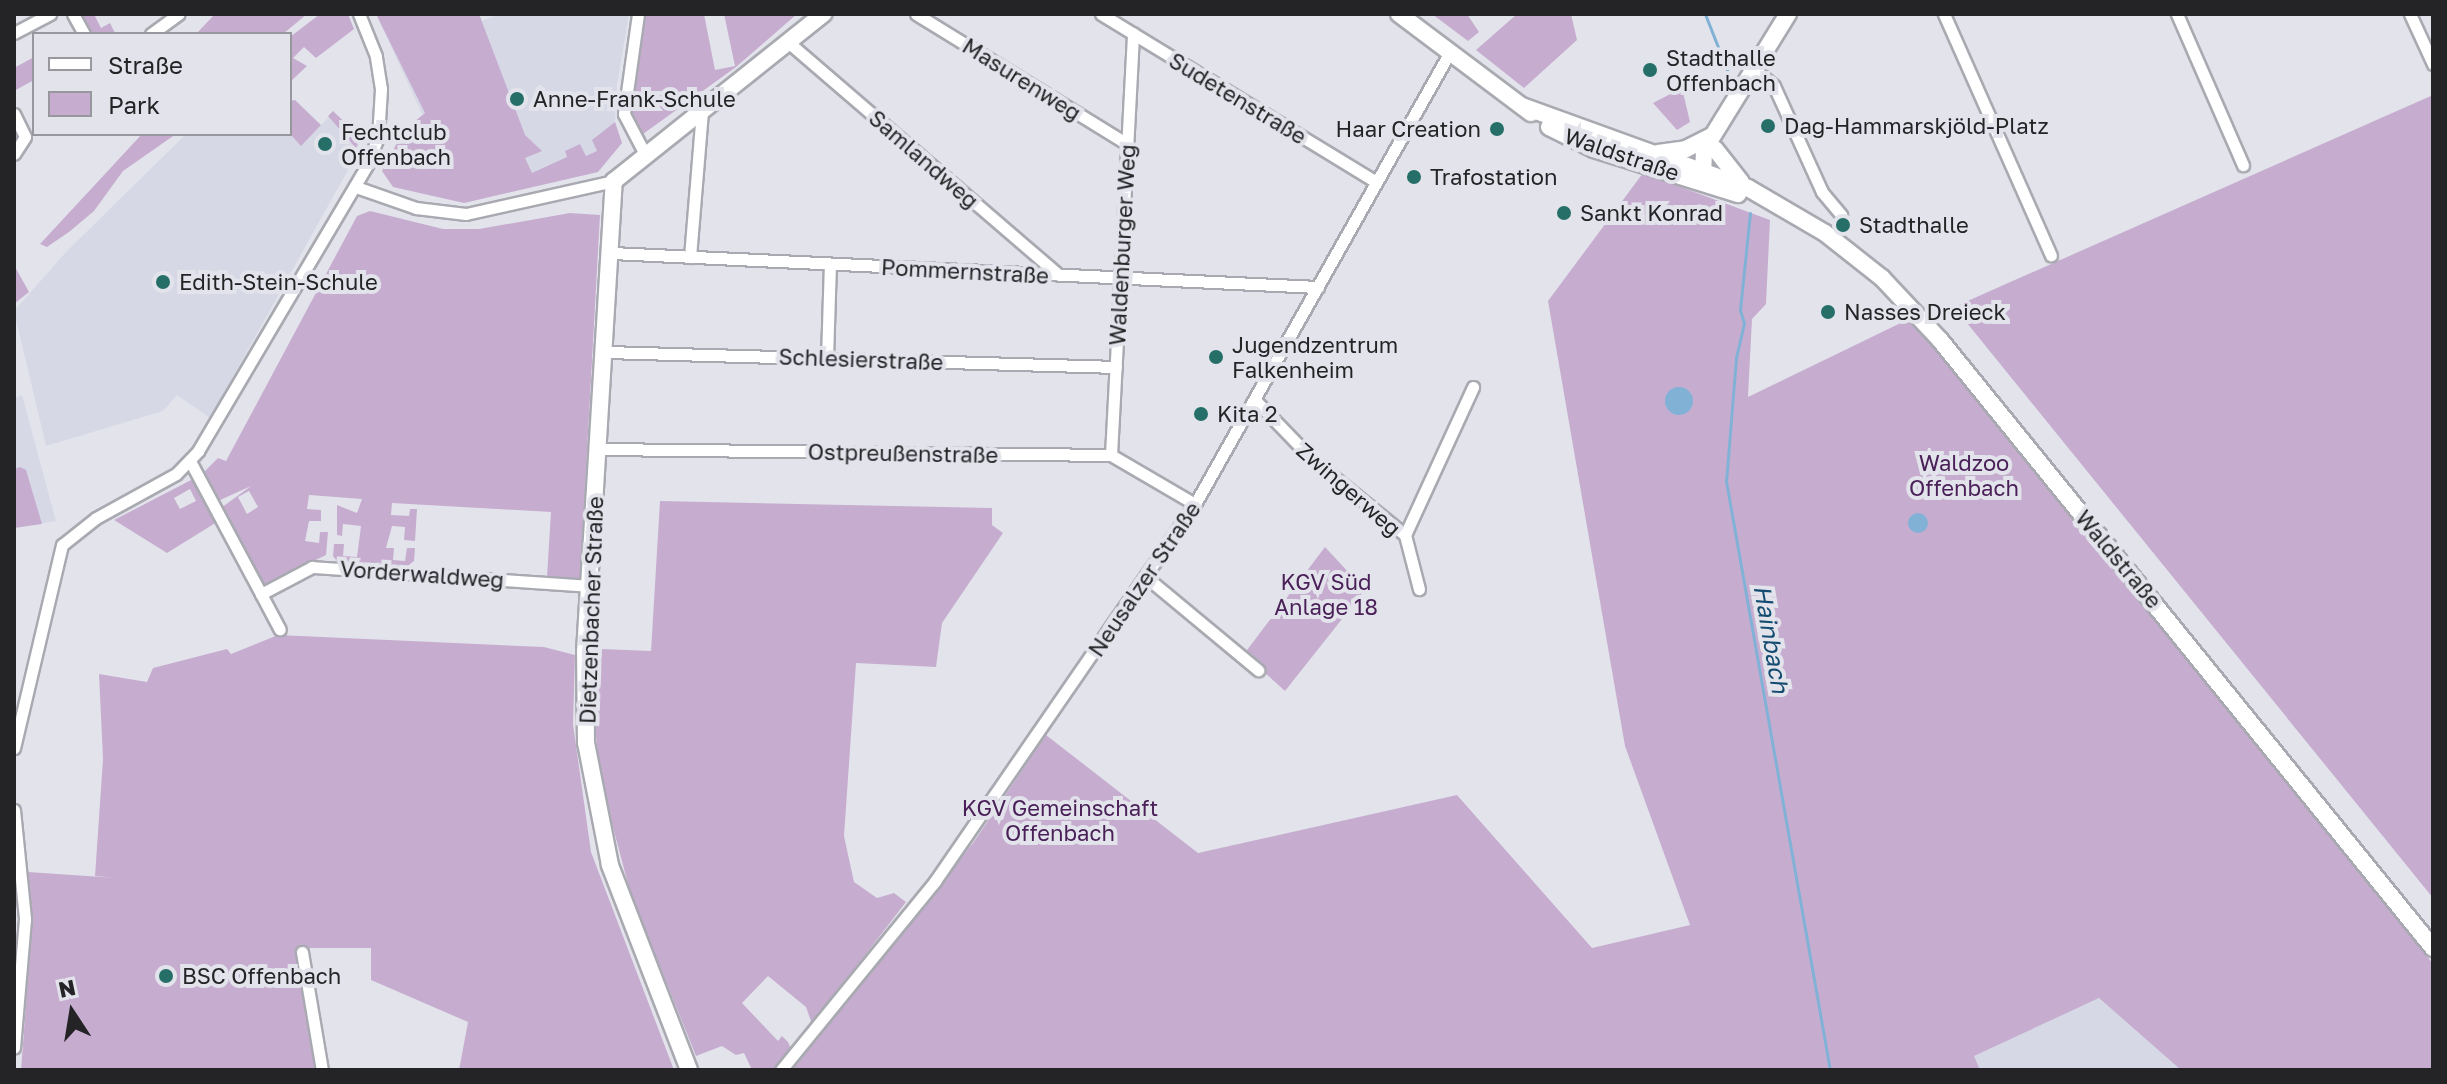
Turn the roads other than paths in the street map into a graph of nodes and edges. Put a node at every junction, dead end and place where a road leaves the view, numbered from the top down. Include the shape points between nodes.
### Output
1 (50, 14) edge
2 (73, 14) edge
3 (179, 14) edge
4 (359, 14) edge
5 (638, 14) edge
6 (823, 14) edge
7 (916, 14) edge
8 (1101, 14) edge
9 (1399, 14) edge
10 (1788, 14) edge
11 (1944, 14) edge
12 (2177, 14) edge
13 (2410, 14) edge
14 (83, 32) edge
15 (154, 32) edge
16 (14, 33) edge
17 (1133, 34) junction
18 (788, 42) junction
19 (1451, 50) junction
20 (2433, 64) edge
21 (1754, 69) junction
22 (1522, 106) junction
23 (702, 111) junction
24 (14, 114) edge
25 (1716, 140) junction
26 (1127, 144) junction
27 (1652, 153) junction
28 (14, 154) edge
29 (646, 156) junction
30 (2243, 165) dead end
31 (1703, 176) junction
32 (614, 181) junction
33 (1375, 181) junction
34 (356, 187) junction
35 (1748, 188) junction
36 (1774, 205) junction
37 (1841, 215) dead end
38 (612, 253) junction
39 (2051, 255) dead end
40 (690, 257) junction
41 (830, 264) junction
42 (1059, 275) junction
43 (1120, 278) junction
44 (1318, 287) junction
45 (606, 352) junction
46 (827, 358) junction
47 (1116, 367) junction
48 (1473, 387) dead end
49 (1256, 401) junction
50 (599, 449) junction
51 (1111, 455) junction
52 (190, 461) junction
53 (1195, 504) junction
54 (1405, 535) junction
55 (1146, 577) junction
56 (589, 586) junction
57 (1419, 589) dead end
58 (261, 594) junction
59 (280, 629) dead end
60 (1258, 670) dead end
61 (14, 748) edge
62 (14, 810) edge
63 (2433, 948) edge
64 (302, 952) dead end
65 (14, 1048) edge
66 (322, 1070) edge
67 (689, 1070) edge
68 (781, 1070) edge

1 - 16 street
2 - 14 street
3 - 15 street
4 - 34 street via 378,64 382,103 378,137
5 - 29 street via 624,114
6 - 18 main road
7 - 26 street, Masurenweg
8 - 17 street, Sudetenstraße
9 - 19 main road, Waldstraße
10 - 21 main road
11 - 39 street
12 - 30 street
13 - 20 street
17 - 26 street, Waldenburger Weg
17 - 33 street, Sudetenstraße
18 - 23 main road
18 - 42 street, Samlandweg
19 - 22 main road, Waldstraße
19 - 33 street, Neusalzer Straße
21 - 25 main road
21 - 37 street via 1774,86 1822,192
22 - 27 main road, Waldstraße
22 - 31 main road, Waldstraße via 1566,137 1681,175
23 - 29 main road
23 - 40 street
24 - 28 street via 25,137
25 - 27 main road
25 - 31 main road via 1703,153
25 - 35 main road
26 - 43 street, Waldenburger Weg
27 - 31 main road, Waldstraße
29 - 32 main road
31 - 35 main road, Waldstraße
31 - 36 main road, Waldstraße
32 - 34 street via 466,214 416,208
32 - 38 main road, Dietzenbacher Straße
33 - 44 street, Neusalzer Straße
34 - 52 street
35 - 36 main road, Waldstraße
36 - 63 main road, Waldstraße via 1868,265 1940,340
38 - 40 street, Pommernstraße
38 - 45 main road, Dietzenbacher Straße
40 - 41 street, Pommernstraße
41 - 42 street, Pommernstraße
41 - 46 street
42 - 43 street, Pommernstraße
43 - 44 street, Pommernstraße
43 - 47 street, Waldenburger Weg
44 - 49 street, Neusalzer Straße
45 - 46 street, Schlesierstraße
45 - 50 main road, Dietzenbacher Straße
46 - 47 street, Schlesierstraße
47 - 51 street, Waldenburger Weg
48 - 54 street
49 - 53 street, Neusalzer Straße
49 - 54 street, Zwingerweg via 1314,461
50 - 51 street, Ostpreußenstraße
50 - 56 main road, Dietzenbacher Straße
51 - 53 street, Ostpreußenstraße
52 - 58 street
52 - 61 street via 167,480 83,526 62,545
53 - 55 street, Neusalzer Straße
54 - 57 street, Zwingerweg
55 - 60 street
55 - 68 street, Neusalzer Straße via 935,881
56 - 58 street, Vorderwaldweg via 312,567
56 - 67 main road, Dietzenbacher Straße via 585,725 597,814 622,901
58 - 59 street
62 - 65 street via 25,919
64 - 66 street

